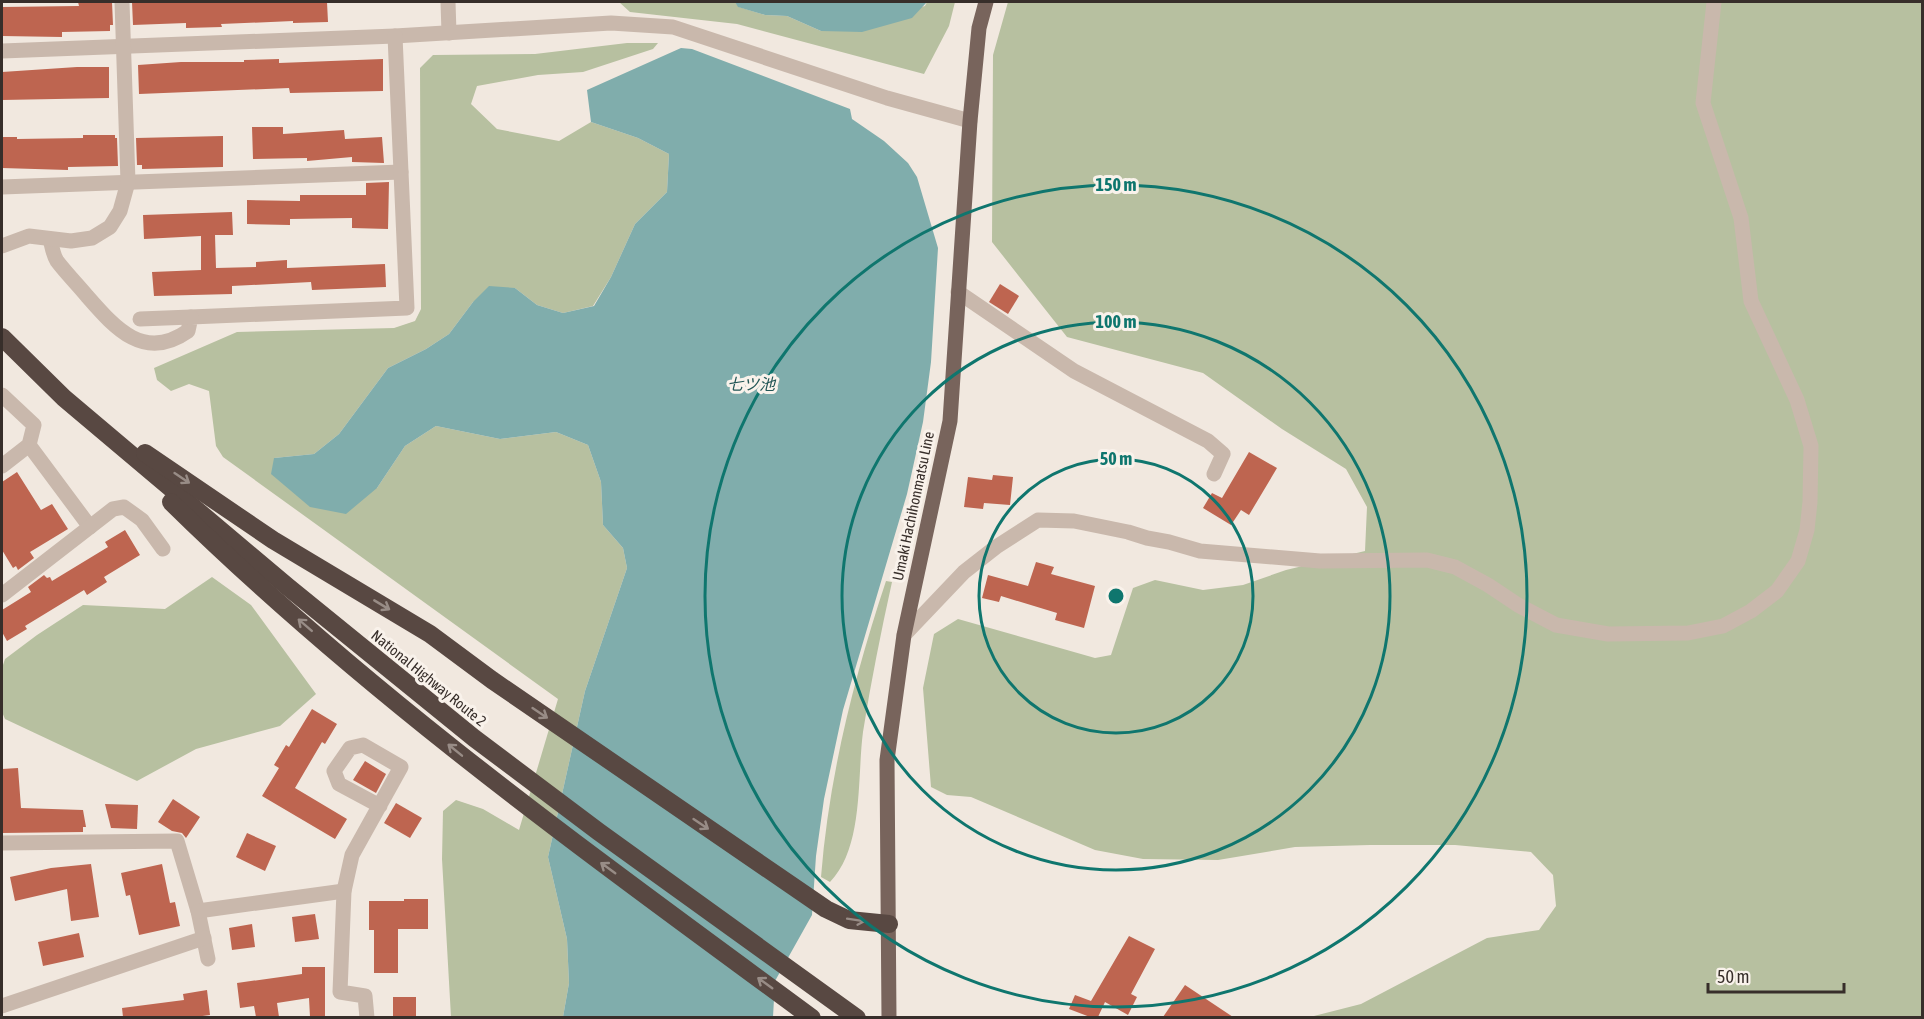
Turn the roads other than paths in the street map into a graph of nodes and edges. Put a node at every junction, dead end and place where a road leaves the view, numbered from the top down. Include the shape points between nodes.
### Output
1 (122, 2) edge
2 (448, 2) edge
3 (986, 2) edge
4 (1714, 2) edge
5 (449, 33) junction
6 (395, 36) junction
7 (123, 45) junction
8 (2, 51) edge
9 (970, 121) junction
10 (401, 172) junction
11 (128, 182) junction
12 (2, 187) edge
13 (50, 239) junction
14 (2, 246) edge
15 (958, 292) junction
16 (191, 317) junction
17 (140, 319) dead end
18 (2, 337) edge
19 (2, 395) edge
20 (64, 398) junction
21 (29, 445) junction
22 (2, 466) edge
23 (1214, 474) dead end
24 (90, 527) junction
25 (163, 549) dead end
26 (2, 595) edge
27 (904, 635) junction
28 (380, 806) junction
29 (2, 843) edge
30 (344, 891) junction
31 (198, 911) junction
32 (889, 924) junction
33 (204, 938) junction
34 (208, 959) dead end
35 (2, 1006) edge
36 (367, 1017) edge
37 (812, 1017) edge
38 (857, 1017) edge
39 (889, 1017) edge

1 - 7 street
2 - 5 street
3 - 9 main road, Umaki Hachihonmatsu Line via 979,28
4 - 27 street via 1703,103 1741,218 1751,301 1797,400 1811,446 1807,530 1798,561 1777,591 1723,627 1688,633 1608,634 1556,625 1455,567 1427,560 1320,561 1200,551 1074,521 1038,520 964,572
5 - 6 street
5 - 9 street via 611,23 673,27 887,98
6 - 7 street
6 - 10 street
7 - 8 street
7 - 11 street
9 - 15 main road, Umaki Hachihonmatsu Line
10 - 11 street
10 - 16 street via 407,308
11 - 12 street
11 - 13 street via 120,211 110,227 92,238
13 - 14 street via 29,236
13 - 16 street via 56,259 113,326 132,338 153,343 176,339 188,331
15 - 23 street via 1074,371 1208,441 1223,454
15 - 27 main road, Umaki Hachihonmatsu Line via 950,421
16 - 17 street
18 - 20 highway, National Highway Route 2
19 - 21 street via 34,425
20 -> 32 highway via 273,540 430,634 826,909 849,920
37 -> 20 highway via 501,787 377,687 231,562
20 - 38 highway, National Highway Route 2 via 474,738
21 - 22 street
21 - 24 street
24 - 25 street via 113,509 124,507 142,520
24 - 26 street
27 - 32 main road, Umaki Hachihonmatsu Line via 887,760
28 - 28 street via 339,783 334,771 350,748 363,746 400,767
28 - 30 street via 352,855
29 - 31 street via 177,841
30 - 31 street
30 - 36 street via 340,992 365,996
31 - 33 street
32 - 39 main road, Umaki Hachihonmatsu Line
33 - 34 street
33 - 35 street

